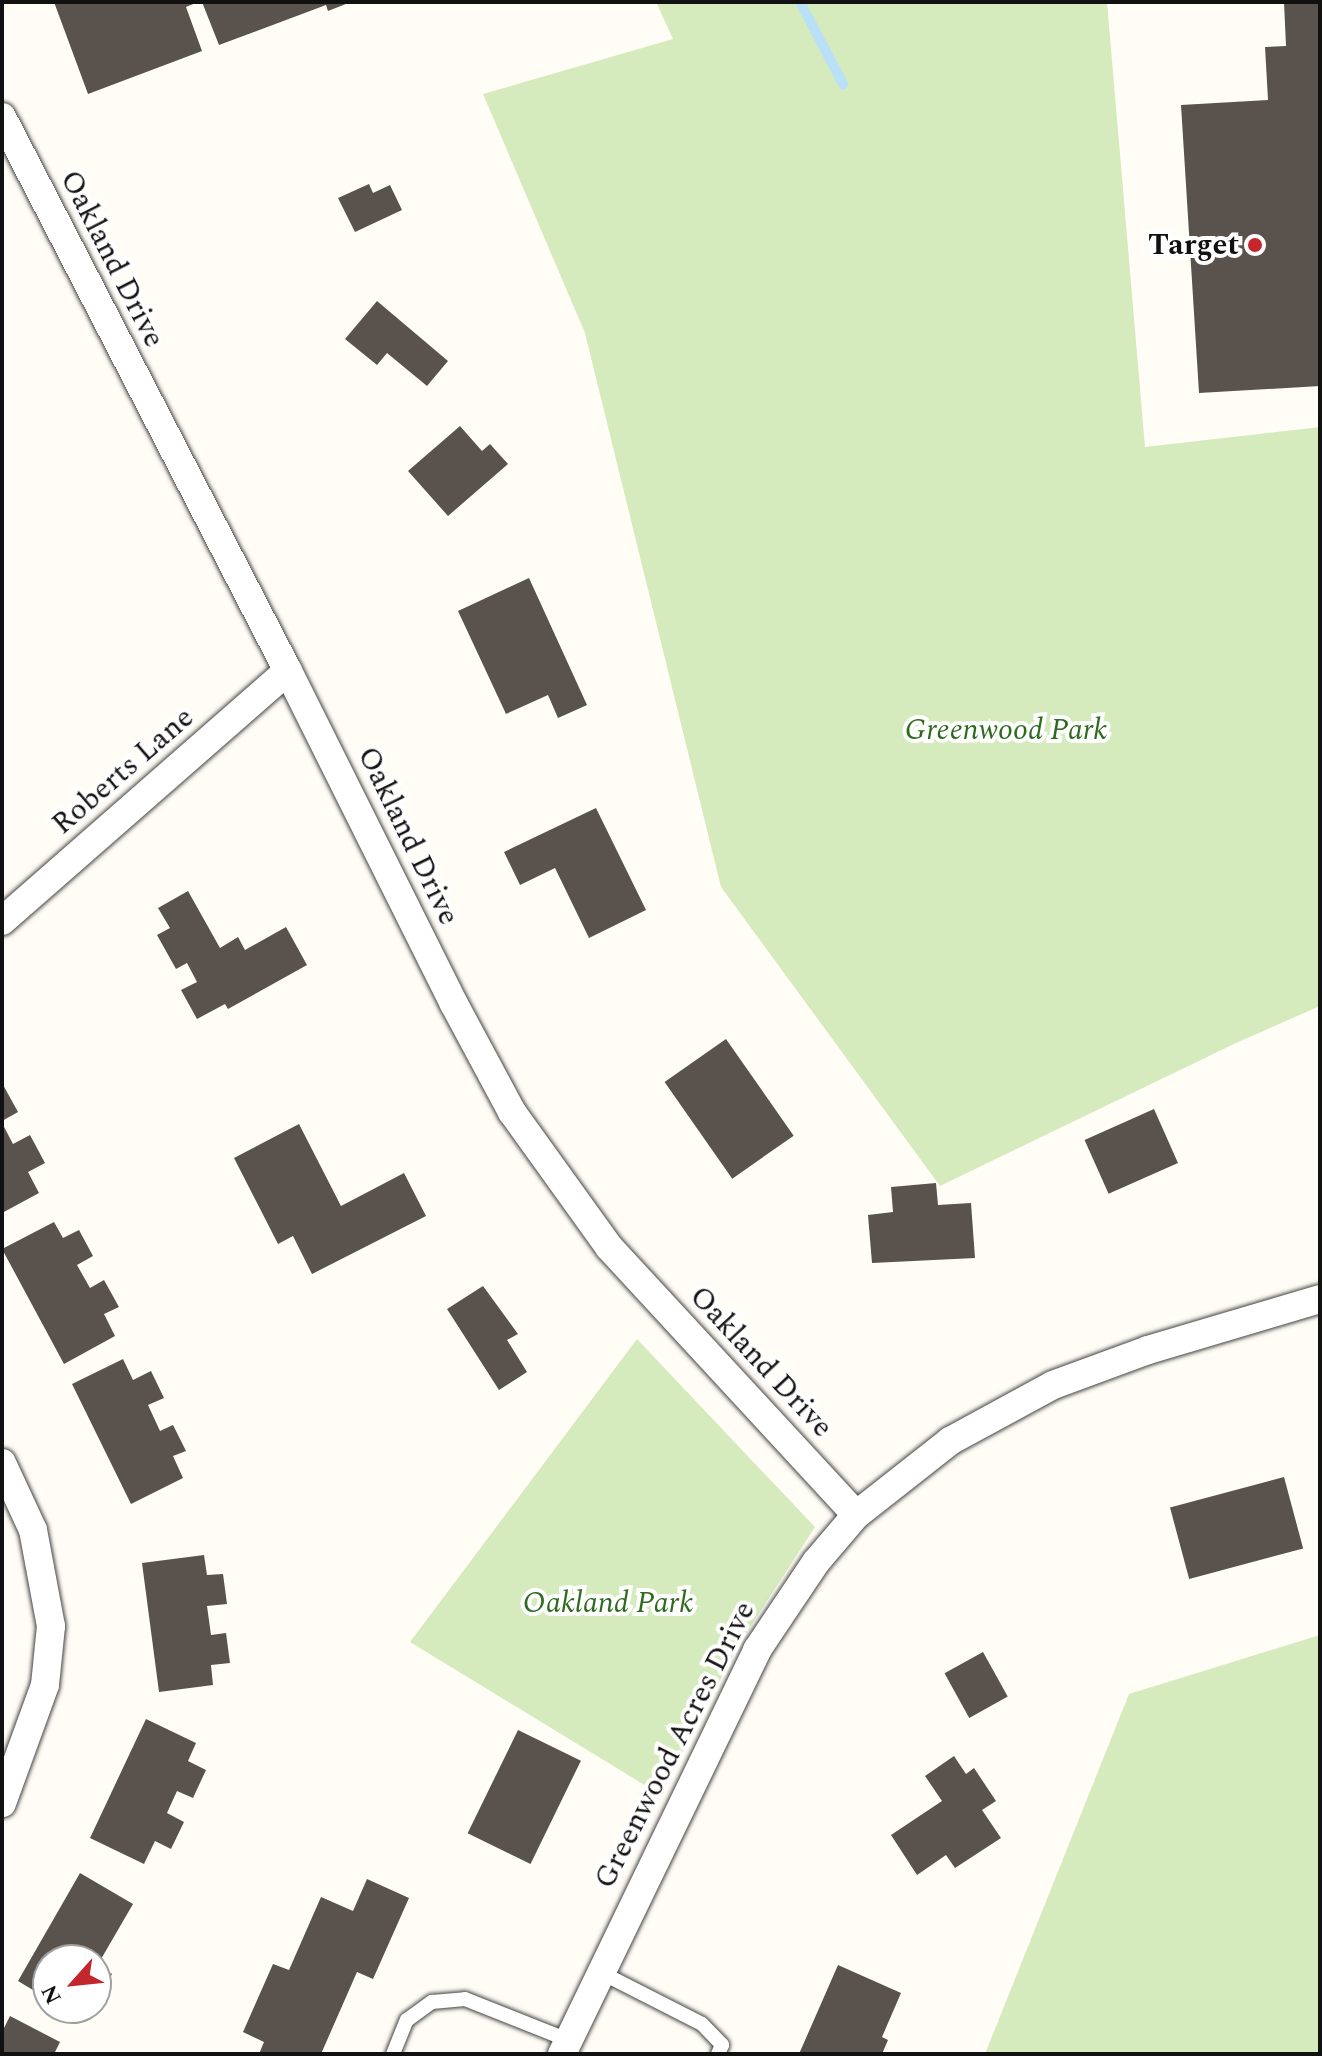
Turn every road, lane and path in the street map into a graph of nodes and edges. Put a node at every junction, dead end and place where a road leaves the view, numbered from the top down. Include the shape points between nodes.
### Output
1 (2, 117) edge
2 (288, 671) junction
3 (2, 921) edge
4 (1320, 1299) edge
5 (2, 1463) edge
6 (856, 1515) junction
7 (2, 1803) edge
8 (600, 1972) junction
9 (565, 2047) edge
10 (393, 2054) edge
11 (718, 2054) edge

1 - 2 street, Oakland Drive
2 - 3 street, Roberts Lane
2 - 6 street, Oakland Drive via 454,1004 533,1146 609,1247
4 - 6 street, Greenwood Acres Drive via 1148,1350 1053,1385 950,1441
5 - 7 street via 33,1530 51,1626 45,1685
6 - 8 street, Greenwood Acres Drive via 825,1548 757,1650
8 - 9 street, Greenwood Acres Drive
8 - 11 lane via 702,2024 722,2045
9 - 10 lane via 465,1999 432,2002 407,2020

